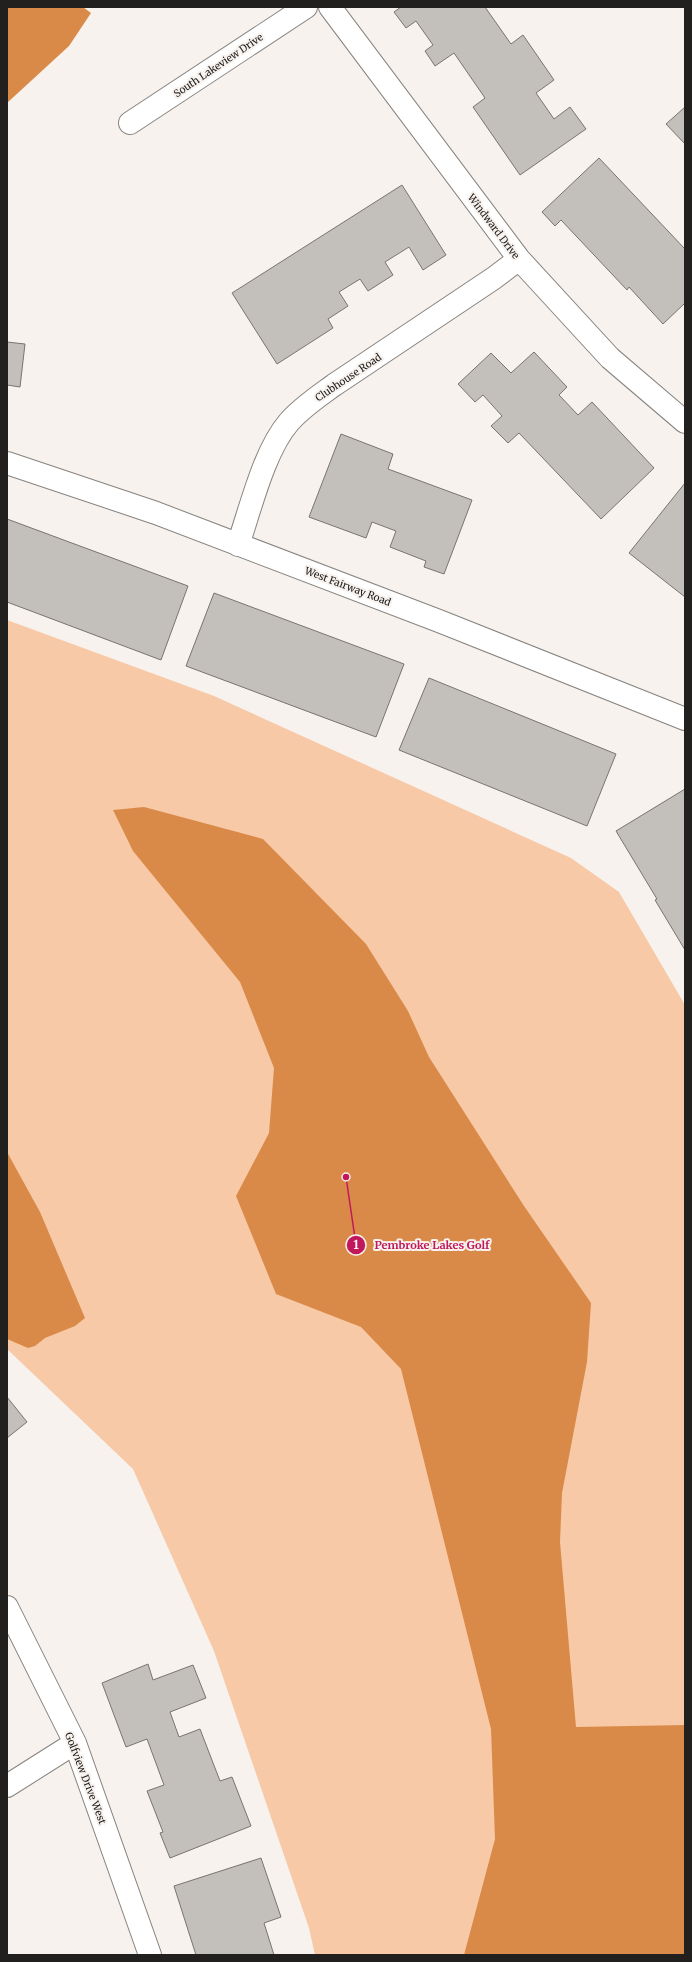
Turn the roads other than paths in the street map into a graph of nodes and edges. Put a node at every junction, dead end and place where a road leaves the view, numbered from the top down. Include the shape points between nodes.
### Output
1 (306, 7) edge
2 (330, 7) edge
3 (130, 123) dead end
4 (519, 259) junction
5 (685, 422) edge
6 (7, 463) edge
7 (238, 545) junction
8 (685, 719) edge
9 (7, 1607) edge
10 (75, 1743) junction
11 (7, 1786) edge
12 (150, 1955) edge

1 - 3 street, South Lakeview Drive
2 - 4 street, Windward Drive
4 - 5 street, Windward Drive via 610,358
4 - 7 street, Clubhouse Road via 322,394 290,422 272,446
6 - 7 street, West Fairway Road via 156,513
7 - 8 street, West Fairway Road via 432,618
9 - 10 street, Golfview Drive West
10 - 11 street
10 - 12 street, Golfview Drive West

